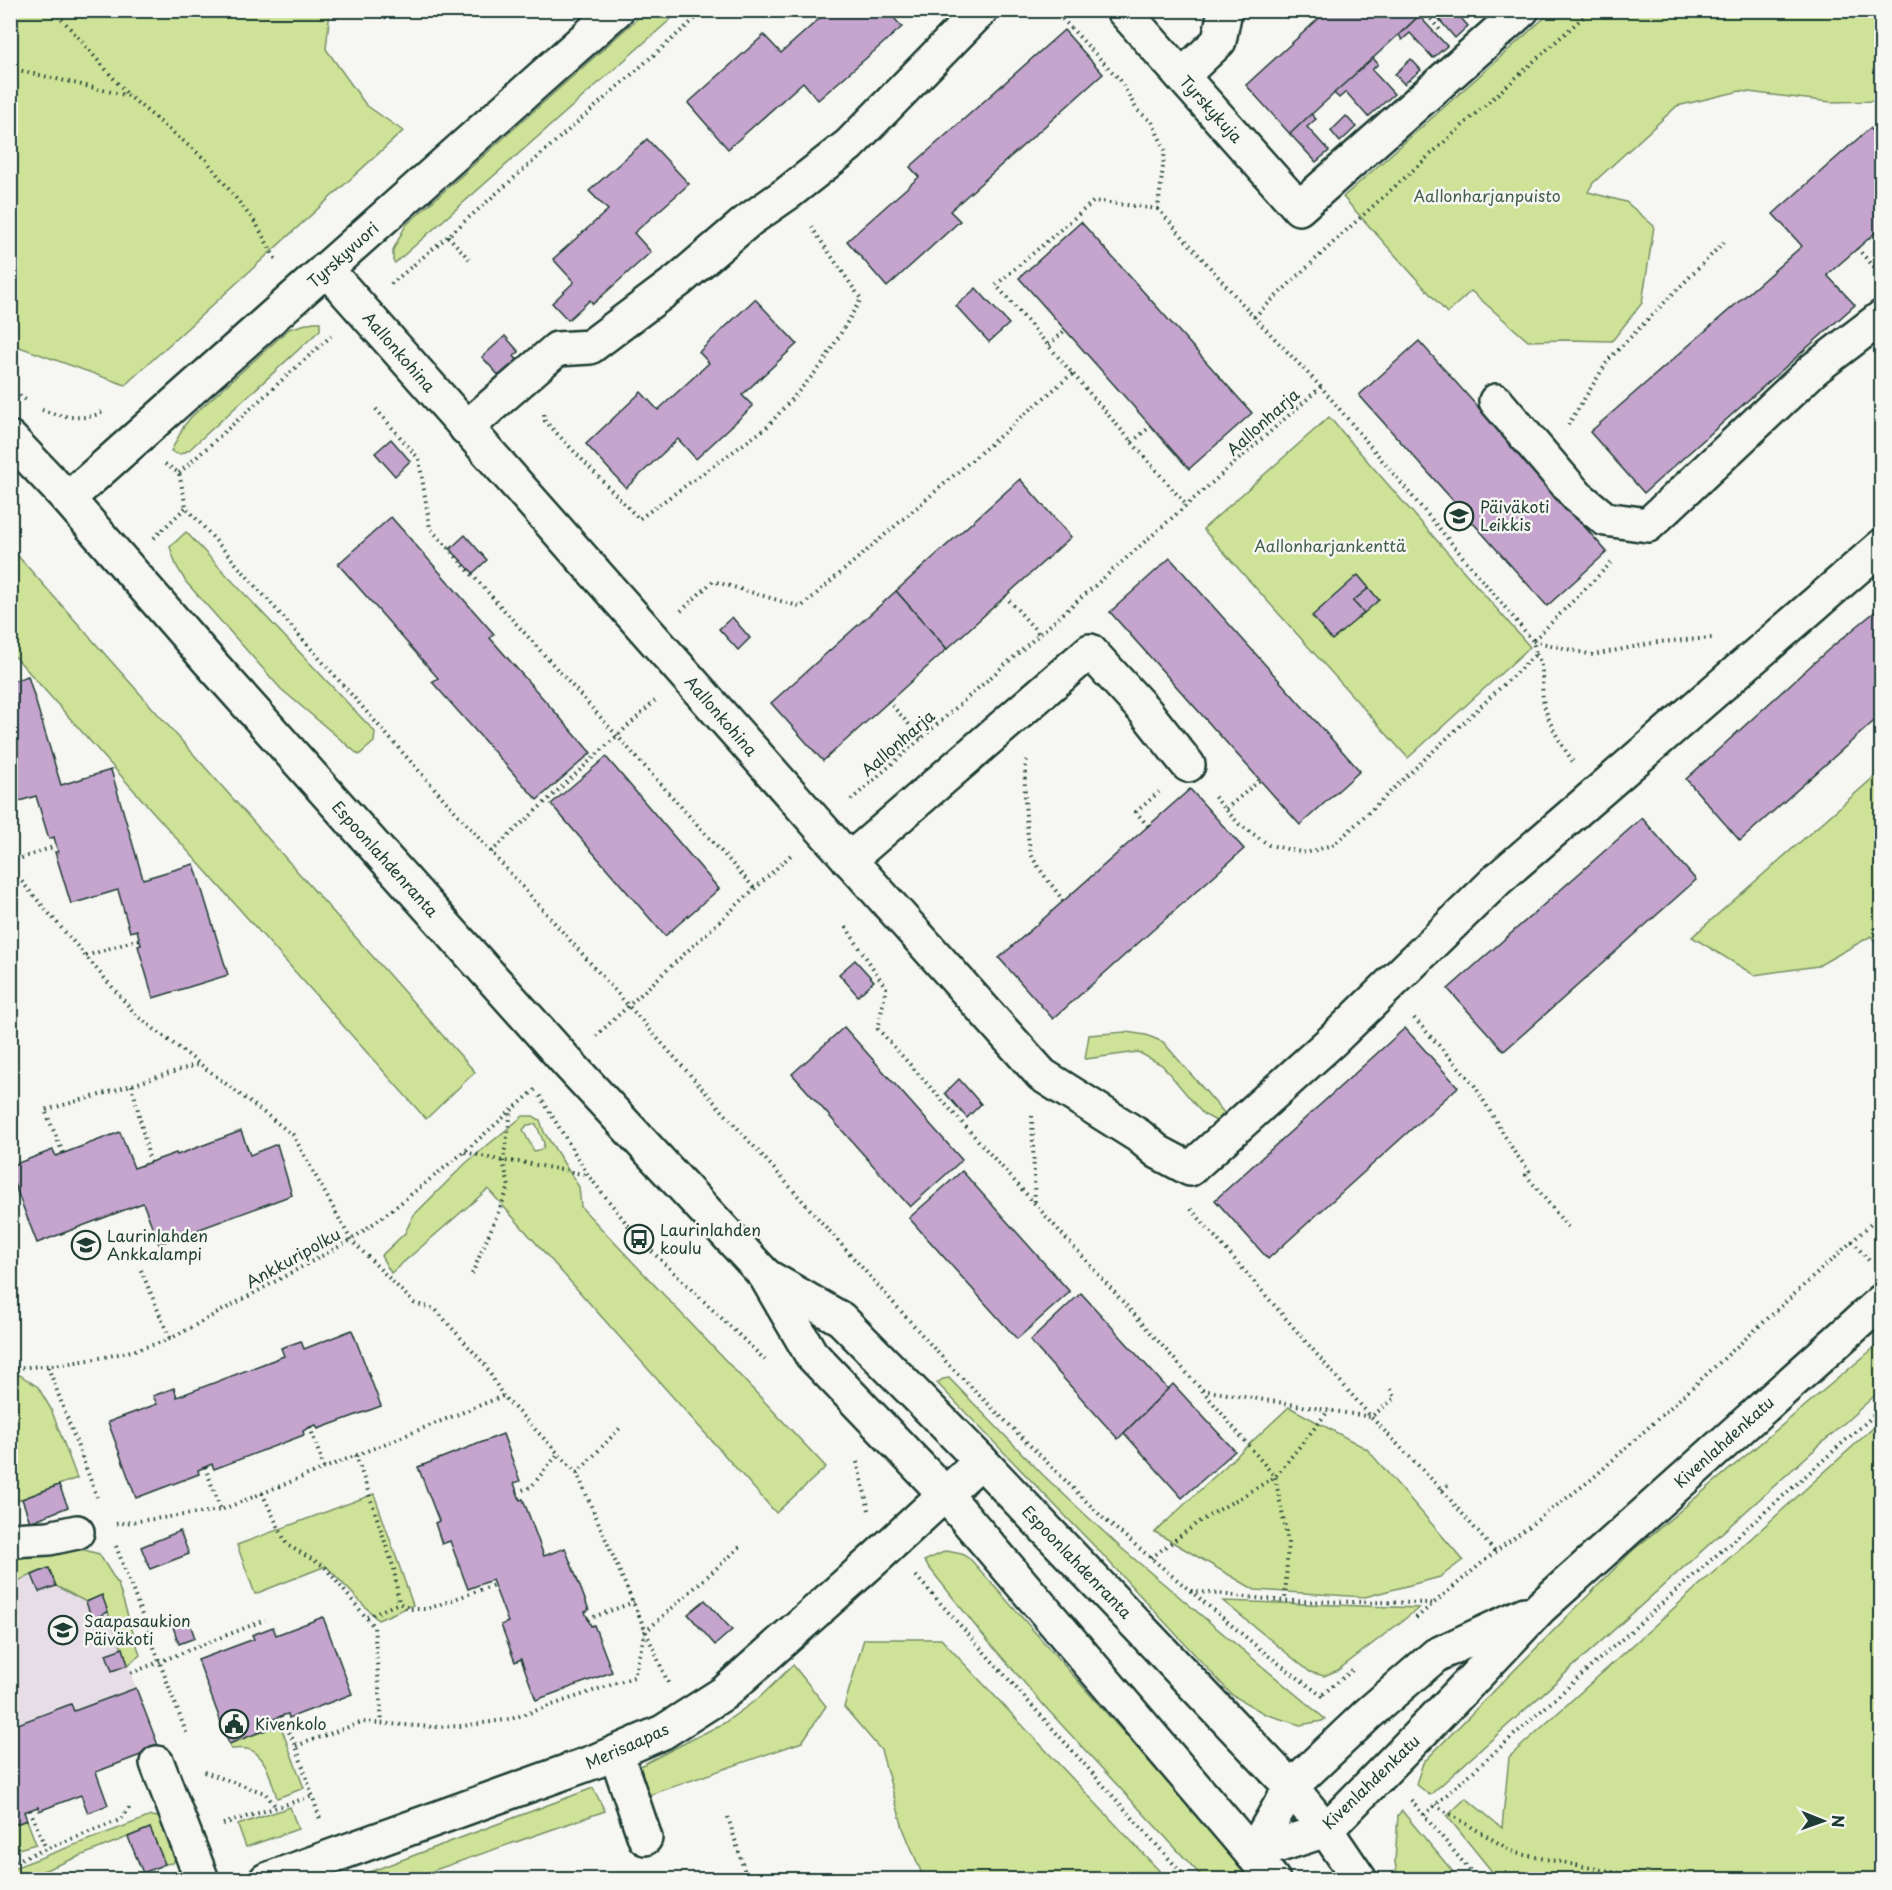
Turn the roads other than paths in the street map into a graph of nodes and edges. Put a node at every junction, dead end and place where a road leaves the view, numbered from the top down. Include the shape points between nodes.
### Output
1 (617, 10) edge
2 (981, 10) edge
3 (1123, 10) edge
4 (1225, 10) edge
5 (1522, 10) edge
6 (1182, 76) junction
7 (326, 269) junction
8 (1881, 317) edge
9 (1496, 401) dead end
10 (466, 428) junction
11 (10, 438) edge
12 (68, 499) junction
13 (1881, 546) edge
14 (1188, 765) road end
15 (849, 860) junction
16 (765, 1275) junction
17 (1881, 1301) edge
18 (981, 1461) junction
19 (945, 1494) junction
20 (93, 1529) road end
21 (10, 1540) edge
22 (1540, 1607) junction
23 (616, 1753) junction
24 (161, 1773) road end
25 (1291, 1787) junction
26 (1326, 1830) junction
27 (645, 1838) dead end
28 (1252, 1854) junction
29 (323, 1856) edge
30 (202, 1880) edge
31 (266, 1880) edge
32 (1273, 1880) edge
33 (1360, 1880) edge

1 - 7 street, Tyrskyvuori
2 - 10 street via 849,145 590,347 557,348
3 - 6 street, Tyrskykuja
4 - 6 street via 1219,41
5 - 6 street, Tyrskykuja via 1299,208
7 - 10 street, Aallonkohina
7 - 12 street, Tyrskyvuori
8 - 9 street via 1814,369 1648,525 1605,519 1576,496
10 - 15 street, Aallonkohina
11 - 12 street, Espoonlahdenranta
12 - 16 street, Espoonlahdenranta via 567,1062
13 - 15 street, Aallonkohina via 1498,879 1388,988 1191,1169 1158,1152 1041,1075
14 - 15 street via 1090,651
16 - 18 street, Espoonlahdenranta via 841,1319
16 - 19 street, Espoonlahdenranta via 812,1354
17 - 22 street, Kivenlahdenkatu
18 - 19 street, Merisaapas
18 - 25 street, Espoonlahdenranta
19 - 23 street, Merisaapas via 724,1693 663,1732
19 - 28 street, Espoonlahdenranta
20 - 21 street via 49,1538
22 - 25 street, Kivenlahdenkatu via 1436,1655
22 - 26 street, Kivenlahdenkatu
23 - 27 street
23 - 29 street, Merisaapas
24 - 30 street
25 - 26 street, Espoonlahdenranta
25 - 28 street, Kivenlahdenkatu
26 - 28 street, Kivenlahdenkatu
26 - 33 street, Espoonlahdenranta
28 - 32 street, Espoonlahdenranta
29 - 31 street, Merisaapas

